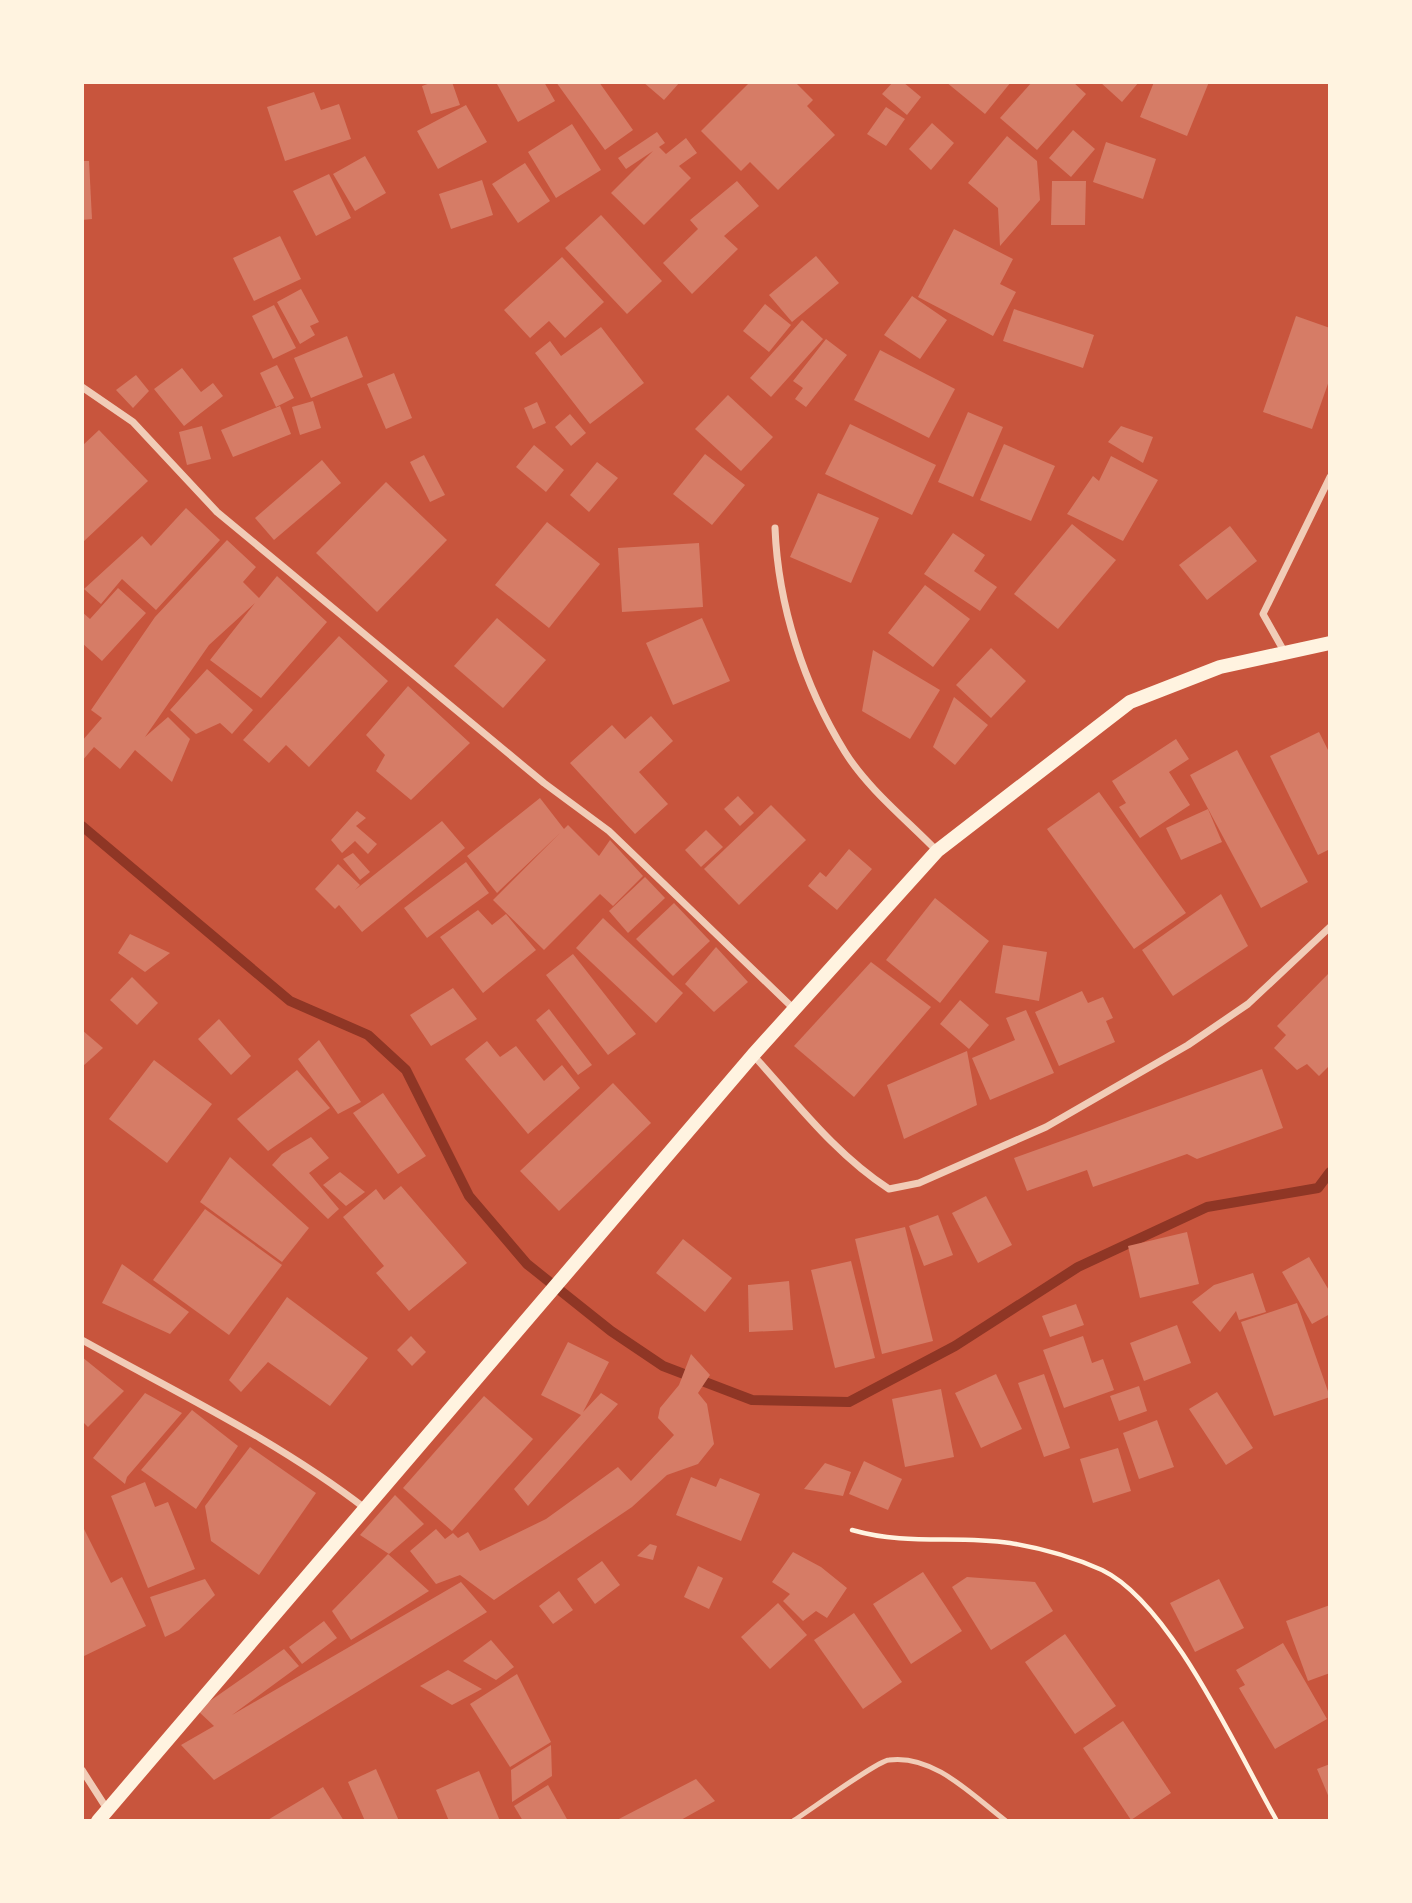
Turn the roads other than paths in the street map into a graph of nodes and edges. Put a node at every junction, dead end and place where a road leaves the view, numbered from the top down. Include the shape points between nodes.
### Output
1 (82, 387) edge
2 (1330, 477) edge
3 (775, 528) dead end
4 (1330, 643) edge
5 (1284, 653) junction
6 (937, 850) junction
7 (1330, 927) edge
8 (793, 1008) junction
9 (753, 1055) junction
10 (82, 1340) edge
11 (367, 1509) junction
12 (82, 1770) edge
13 (102, 1815) edge
14 (793, 1821) edge
15 (1006, 1821) edge

1 - 8 street via 133,422 217,512 544,783 609,831
2 - 5 street via 1263,614
3 - 6 street via 789,625 845,753
4 - 5 main road
5 - 6 main road via 1220,667 1130,702
6 - 8 main road
7 - 9 street via 1248,1003 1188,1045 1046,1127 919,1183 889,1189 864,1173
8 - 9 main road
9 - 11 main road
10 - 11 street via 258,1434 311,1466
11 - 13 main road
12 - 13 street
14 - 15 lane via 887,1760 920,1761

